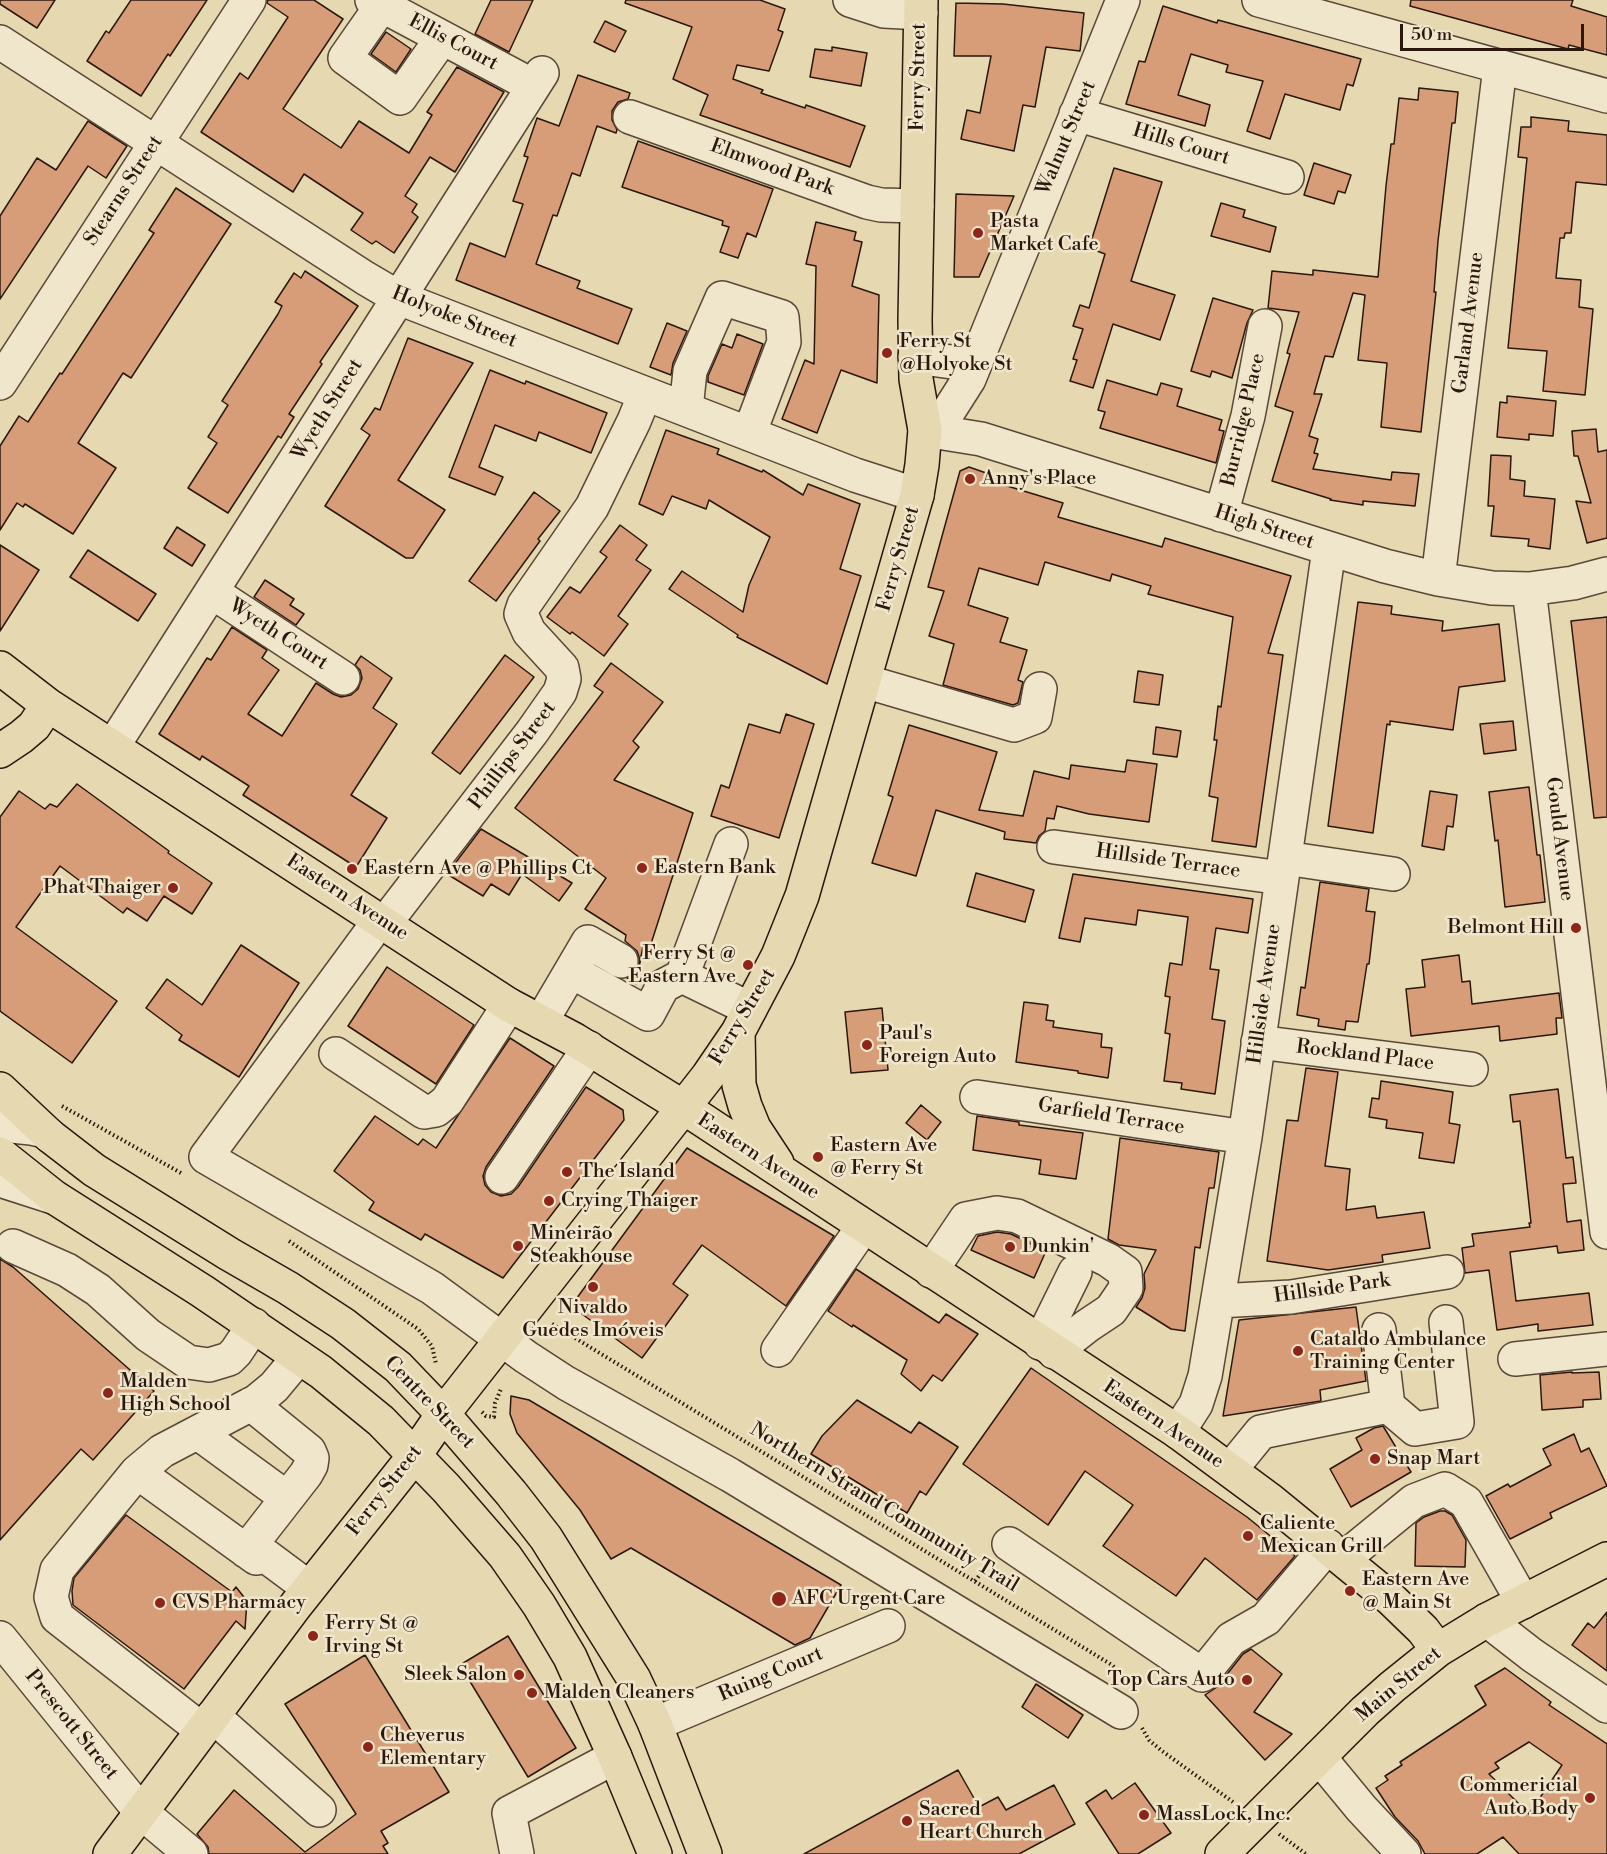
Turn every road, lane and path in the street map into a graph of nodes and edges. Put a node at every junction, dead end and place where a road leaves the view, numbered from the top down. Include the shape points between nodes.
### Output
1 (249, 0) edge
2 (850, 0) edge
3 (1123, 0) edge
4 (1259, 0) edge
5 (377, 3) edge
6 (921, 7) edge
7 (442, 38) junction
8 (0, 42) edge
9 (1500, 67) junction
10 (538, 80) joint
11 (1607, 96) edge
12 (1076, 114) junction
13 (630, 117) dead end
14 (155, 142) junction
15 (1287, 177) dead end
16 (917, 206) junction
17 (399, 298) junction
18 (1265, 326) dead end
19 (915, 357) junction
20 (974, 365) junction
21 (0, 382) edge
22 (645, 394) junction
23 (686, 410) junction
24 (925, 430) junction
25 (749, 434) junction
26 (917, 495) junction
27 (1221, 515) junction
28 (1329, 549) junction
29 (1607, 574) edge
30 (1438, 579) junction
31 (1529, 589) junction
32 (212, 592) junction
33 (0, 668) edge
34 (343, 678) dead end
35 (864, 681) junction
36 (1040, 689) dead end
37 (48, 705) junction
38 (112, 746) junction
39 (0, 751) edge
40 (731, 844) dead end
41 (1054, 847) dead end
42 (1284, 868) junction
43 (1393, 874) dead end
44 (383, 921) junction
45 (571, 971) junction
46 (651, 973) junction
47 (509, 1005) junction
48 (744, 1021) junction
49 (541, 1023) junction
50 (1258, 1042) junction
51 (588, 1048) junction
52 (336, 1054) dead end
53 (1471, 1070) dead end
54 (0, 1089) edge
55 (976, 1097) dead end
56 (682, 1107) junction
57 (0, 1125) edge
58 (50, 1136) junction
59 (1245, 1137) junction
60 (0, 1154) edge
61 (784, 1175) junction
62 (502, 1177) dead end
63 (0, 1180) edge
64 (54, 1197) junction
65 (863, 1227) junction
66 (1607, 1232) edge
67 (14, 1246) dead end
68 (931, 1271) junction
69 (1075, 1272) dead end
70 (1447, 1272) dead end
71 (376, 1299) dead end
72 (1218, 1301) junction
73 (1446, 1322) dead end
74 (552, 1323) dead end
75 (254, 1325) junction
76 (1379, 1330) dead end
77 (514, 1348) junction
78 (1047, 1348) junction
79 (1607, 1349) edge
80 (778, 1350) dead end
81 (299, 1357) junction
82 (1515, 1359) dead end
83 (436, 1362) dead end
84 (251, 1404) junction
85 (1388, 1407) junction
86 (443, 1414) junction
87 (486, 1416) dead end
88 (1178, 1432) junction
89 (198, 1433) junction
90 (415, 1455) junction
91 (1230, 1470) junction
92 (136, 1472) junction
93 (287, 1498) junction
94 (1336, 1553) junction
95 (251, 1554) junction
96 (998, 1555) joint
97 (1607, 1560) edge
98 (975, 1581) junction
99 (303, 1597) junction
100 (1523, 1602) junction
101 (1487, 1620) junction
102 (888, 1626) dead end
103 (0, 1638) edge
104 (1438, 1650) junction
105 (1130, 1705) junction
106 (1607, 1706) edge
107 (207, 1723) junction
108 (655, 1724) junction
109 (1162, 1751) dead end
110 (615, 1757) junction
111 (1320, 1757) junction
112 (319, 1810) dead end
113 (141, 1812) junction
114 (110, 1854) edge
115 (191, 1854) edge
116 (518, 1854) edge
117 (655, 1854) edge
118 (705, 1854) edge
119 (1222, 1854) edge
120 (1404, 1854) edge

1 - 14 street, Stearns Street
2 - 6 street via 884,11
3 - 12 street, Walnut Street
4 - 9 street
5 - 7 street, Ellis Court
5 - 7 street via 345,58 400,98
6 - 16 main road, Ferry Street
7 - 10 street, Ellis Court
8 - 14 street, Holyoke Street
9 - 11 street
9 - 30 street, Garland Avenue
10 - 17 street, Wyeth Street
12 - 15 street, Hills Court
12 - 20 street, Walnut Street
13 - 16 street, Elmwood Park via 867,202
14 - 17 street, Holyoke Street
14 - 21 street, Stearns Street
16 - 19 main road, Ferry Street
17 - 22 street, Holyoke Street
17 - 32 street, Wyeth Street
18 - 27 street, Burridge Place via 1248,416
19 - 20 street
19 - 24 main road, Ferry Street
20 - 24 street, Walnut Street via 948,412
22 - 23 street, Holyoke Street
22 - 44 street, Phillips Street via 592,507 521,614 529,632 562,668 560,692
23 - 25 street, Holyoke Street
23 - 25 street via 690,371 722,298 782,317 784,342
24 - 26 main road, Ferry Street
24 - 27 street, High Street via 981,440
25 - 26 street, Holyoke Street
26 - 35 main road, Ferry Street
27 - 28 street, High Street
28 - 30 street, High Street
28 - 42 street, Hillside Avenue
29 - 31 street, High Street
30 - 31 street, High Street via 1492,588
31 - 66 street, Gould Avenue
32 - 34 street, Wyeth Court
32 - 38 street, Wyeth Street
33 - 37 main road, Eastern Avenue
35 - 36 street via 1014,725 1035,717
35 - 48 main road, Ferry Street via 801,896 778,956
37 - 38 main road, Eastern Avenue
37 - 39 main road via 34,726
38 - 44 main road, Eastern Avenue
40 - 46 street
41 - 42 street, Hillside Terrace
42 - 43 street, Hillside Terrace
42 - 50 street, Hillside Avenue
44 - 47 main road, Eastern Avenue
44 - 77 street via 206,1157 432,1288
45 - 46 street via 588,942
45 - 46 street via 648,1014
45 - 49 street
46 - 48 street
47 - 49 main road, Eastern Avenue
47 - 52 street via 447,1101 436,1110 424,1112
48 - 56 main road, Ferry Street
48 - 61 main road via 739,1084 754,1128
49 - 51 main road, Eastern Avenue
50 - 53 street, Rockland Place
50 - 59 street, Hillside Avenue
51 - 56 main road, Eastern Avenue
51 - 62 street
54 - 58 main road, Centre Street
55 - 59 street, Garfield Terrace
56 - 61 main road, Eastern Avenue
56 - 77 main road, Ferry Street
57 - 58 street via 31,1128
58 - 86 main road, Centre Street via 94,1170 343,1324 398,1367
59 - 72 street, Hillside Avenue
60 - 64 main road
61 - 65 main road, Eastern Avenue
63 - 64 street
64 - 75 main road
65 - 68 main road, Eastern Avenue
65 - 80 street
67 - 75 street via 67,1270 98,1290 148,1335 188,1362 209,1365 229,1359
68 - 78 main road, Eastern Avenue
68 - 78 street via 966,1219 997,1213 1017,1216 1125,1272 1126,1287 1111,1310
69 - 78 street
70 - 72 street, Hillside Park via 1291,1297
71 - 83 path via 424,1335
72 - 88 street, Hillside Avenue via 1202,1390
73 - 85 street via 1457,1422 1415,1428
74 - 98 path, Northern Strand Community Trail
75 - 81 main road
76 - 85 street
77 - 86 main road, Ferry Street
77 - 87 path via 494,1417
77 - 105 street via 566,1383
78 - 88 main road, Eastern Avenue
79 - 82 street
81 - 84 street via 274,1387
81 - 90 main road via 369,1410
84 - 89 street
84 - 93 street via 309,1451 312,1458
85 - 91 street via 1262,1432
86 - 90 main road, Ferry Street
86 - 108 main road, Centre Street via 546,1538 634,1679
88 - 91 main road, Eastern Avenue
89 - 92 street via 162,1451
89 - 93 street
90 - 99 main road, Ferry Street
90 - 110 main road via 478,1522 539,1605 570,1657
91 - 94 main road, Eastern Avenue
92 - 95 street
92 - 107 street via 57,1570 51,1597 57,1617
93 - 95 street
94 - 96 street via 1266,1619 1231,1639 1202,1675
94 - 100 street via 1414,1501 1445,1489 1466,1502
94 - 104 main road, Eastern Avenue via 1407,1614
95 - 99 street via 257,1569
96 - 98 path
97 - 100 main road, Main Street
98 - 105 path, Northern Strand Community Trail via 1112,1665
99 - 107 main road, Ferry Street
100 - 101 main road, Main Street
101 - 104 main road, Main Street
101 - 106 street
102 - 108 street, Ruing Court
103 - 113 street, Prescott Street
104 - 111 main road, Main Street via 1392,1687
105 - 109 path, Northern Strand Community Trail via 1145,1734
107 - 112 street
107 - 113 main road, Ferry Street
108 - 118 main road, Centre Street
110 - 116 street via 509,1813
110 - 117 main road
111 - 119 main road, Main Street
111 - 120 street
113 - 114 main road, Ferry Street
113 - 115 street, Prescott Street

